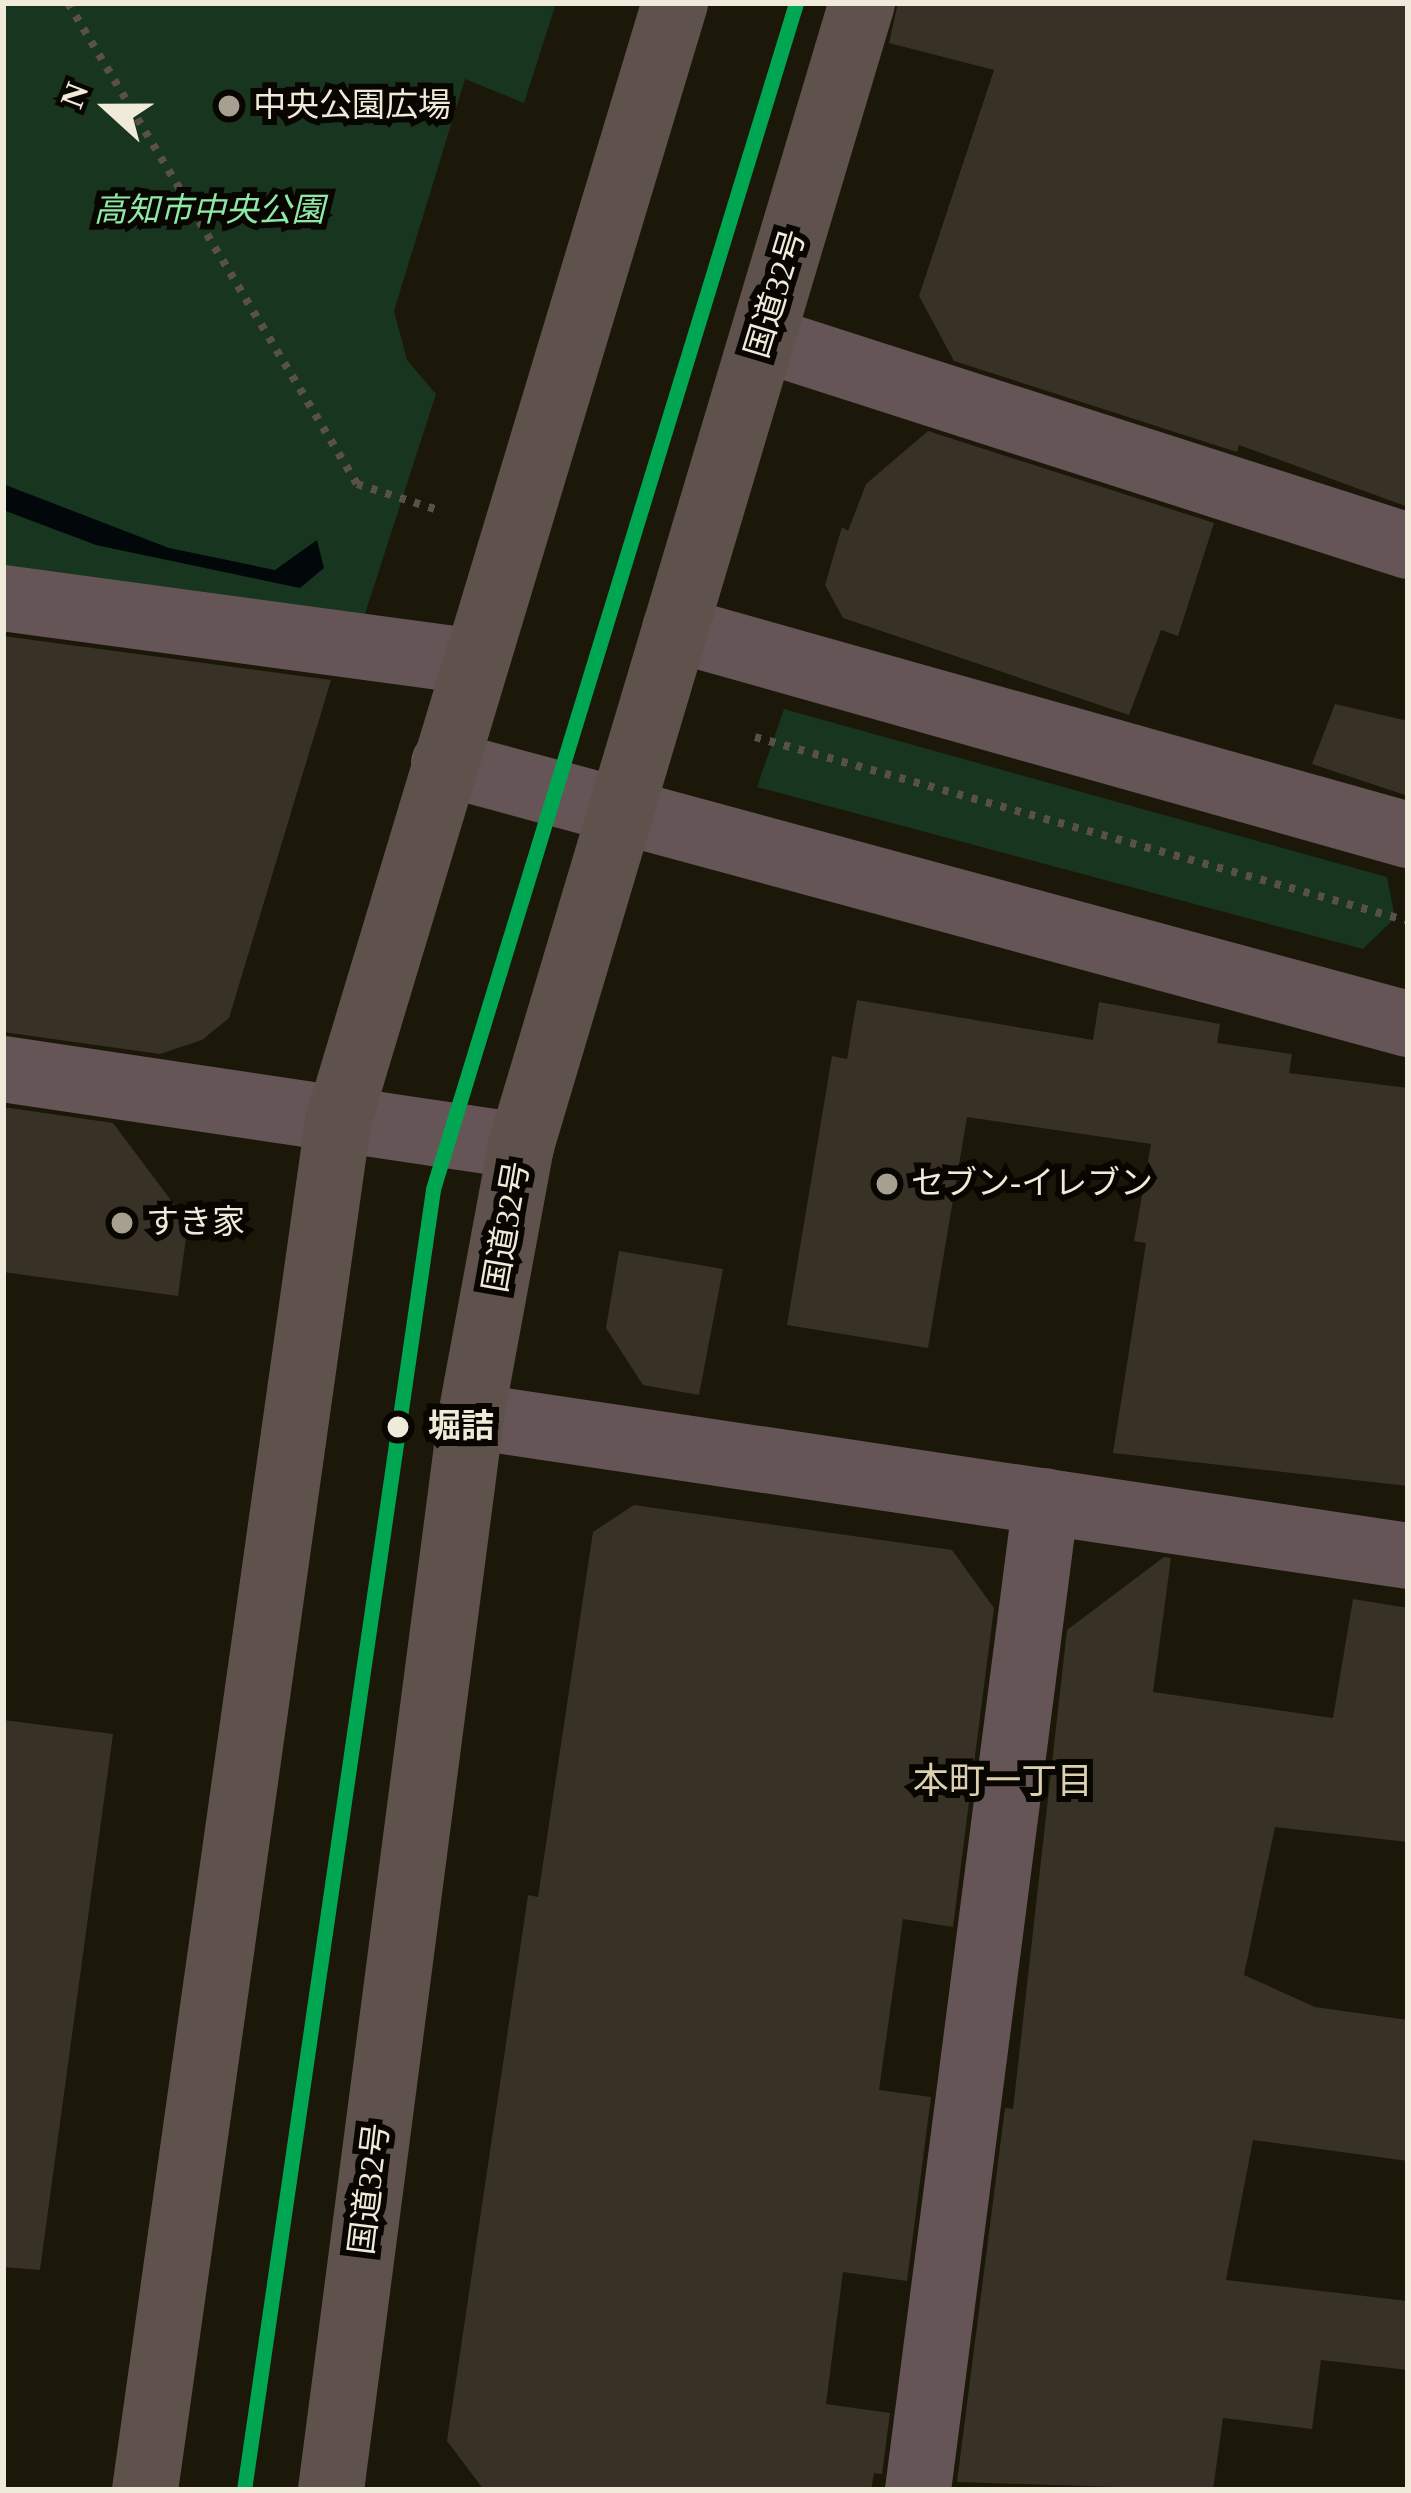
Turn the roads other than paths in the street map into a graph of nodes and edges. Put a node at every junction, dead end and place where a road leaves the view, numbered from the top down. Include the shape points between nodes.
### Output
1 (674, 3) edge
2 (862, 3) edge
3 (763, 339) junction
4 (1408, 545) edge
5 (3, 598) edge
6 (675, 628) junction
7 (476, 662) junction
8 (444, 763) junction
9 (620, 811) junction
10 (1408, 835) edge
11 (1408, 1024) edge
12 (3, 1069) edge
13 (338, 1122) junction
14 (521, 1146) junction
15 (471, 1416) junction
16 (1046, 1501) junction
17 (1408, 1556) edge
18 (145, 2490) edge
19 (331, 2490) edge
20 (918, 2490) edge

1 - 7 highway
2 - 3 highway, 国道32号
3 - 4 street
3 - 6 highway, 国道32号
5 - 7 street
6 - 9 highway, 国道32号
6 - 10 street
7 - 8 highway
8 - 9 street
8 - 13 highway
9 - 11 street
9 - 14 highway, 国道32号
12 - 13 street
13 - 14 street
13 - 18 highway
14 - 15 highway, 国道32号
15 - 16 street
15 - 19 highway, 国道32号
16 - 17 street
16 - 20 street

